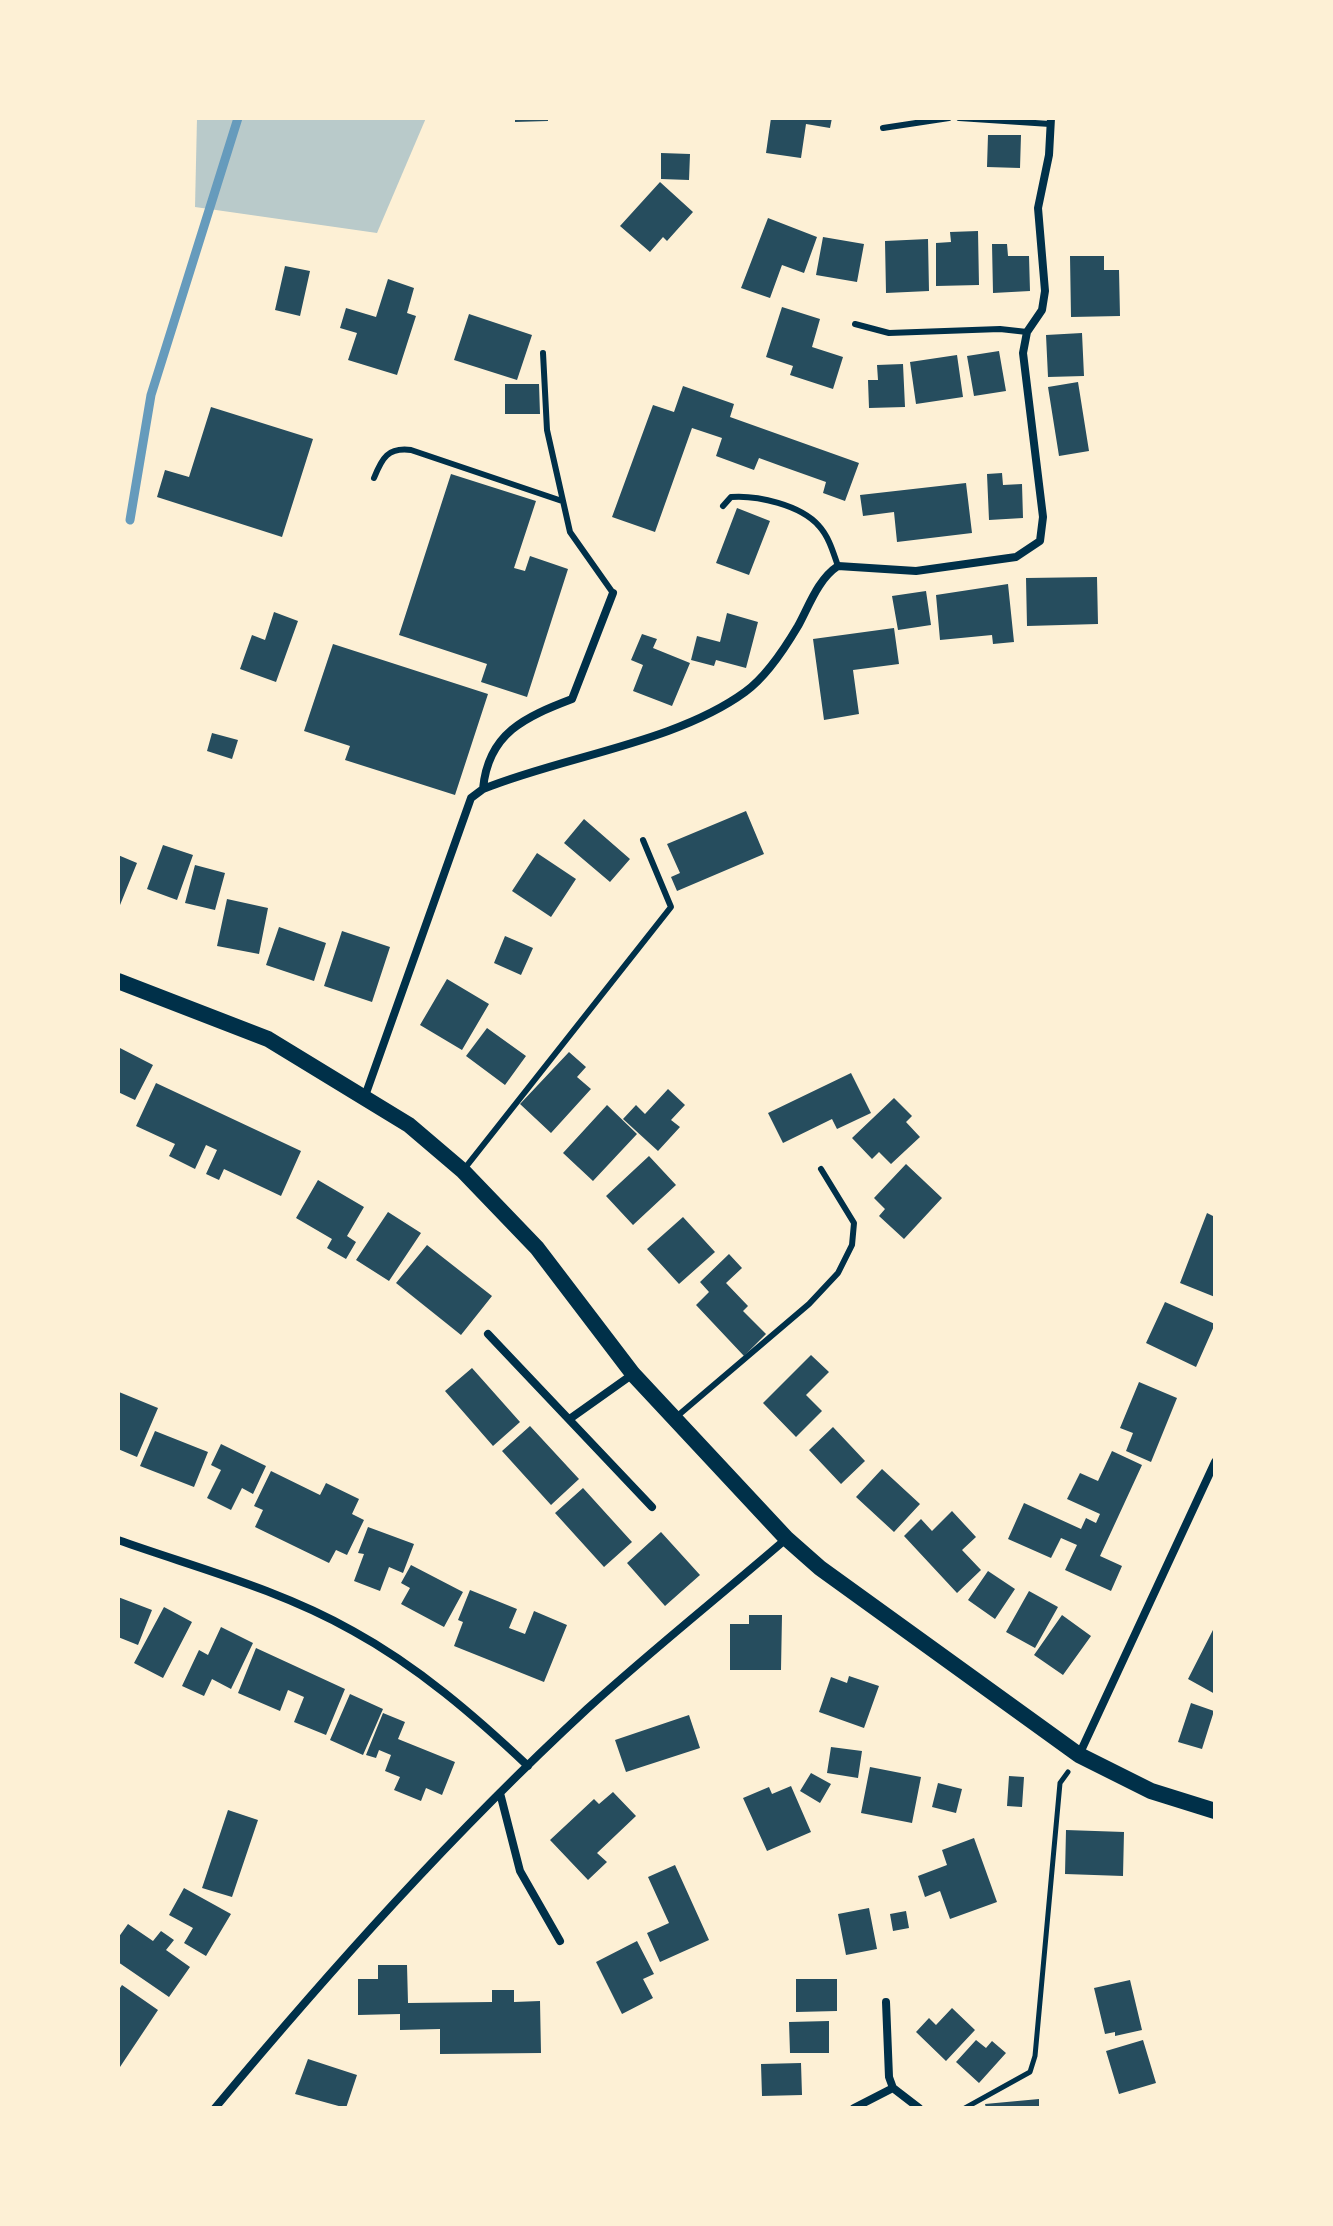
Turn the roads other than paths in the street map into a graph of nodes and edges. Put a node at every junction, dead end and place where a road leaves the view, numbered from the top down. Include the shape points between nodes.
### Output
1 (949, 118) edge
2 (959, 118) edge
3 (1051, 121) edge
4 (883, 128) dead end
5 (855, 324) dead end
6 (1027, 332) junction
7 (543, 353) dead end
8 (374, 478) dead end
9 (562, 501) junction
10 (723, 506) dead end
11 (838, 566) junction
12 (613, 593) joint
13 (483, 789) junction
14 (643, 840) dead end
15 (118, 981) edge
16 (365, 1096) junction
17 (821, 1169) dead end
18 (463, 1171) junction
19 (488, 1334) dead end
20 (633, 1374) junction
21 (571, 1418) junction
22 (675, 1418) junction
23 (1215, 1462) edge
24 (652, 1507) dead end
25 (786, 1538) junction
26 (118, 1540) edge
27 (1079, 1755) junction
28 (528, 1766) junction
29 (500, 1793) junction
30 (1215, 1811) edge
31 (560, 1941) dead end
32 (886, 2002) dead end
33 (893, 2088) junction
34 (215, 2108) edge
35 (854, 2108) edge
36 (919, 2108) edge

1 - 4 lane
2 - 3 lane
3 - 6 street via 1038,208 1045,291 1042,310
5 - 6 lane via 889,333
6 - 11 street via 1023,353 1043,517 1040,541 1016,557 916,571
7 - 9 lane via 547,430
8 - 9 lane via 382,457 397,448
9 - 12 lane via 570,532
10 - 11 lane via 731,497 748,497 803,514 818,524
11 - 13 street via 746,692 696,720
12 - 13 street via 572,699 525,717 492,749
13 - 16 street via 471,798
14 - 18 lane via 671,907
15 - 16 main road via 268,1039
16 - 18 main road
17 - 22 lane via 854,1223 852,1245 838,1273
18 - 20 main road via 537,1248
19 - 21 street
20 - 21 street
20 - 22 main road
21 - 24 street
22 - 25 main road
23 - 27 street
25 - 27 main road
25 - 28 street via 639,1662
26 - 28 street via 229,1576 352,1630 404,1663
27 - 30 main road via 1151,1791
28 - 29 street
29 - 31 street via 520,1871
29 - 34 street via 331,1969
32 - 33 street via 887,2064
33 - 35 street
33 - 36 street

